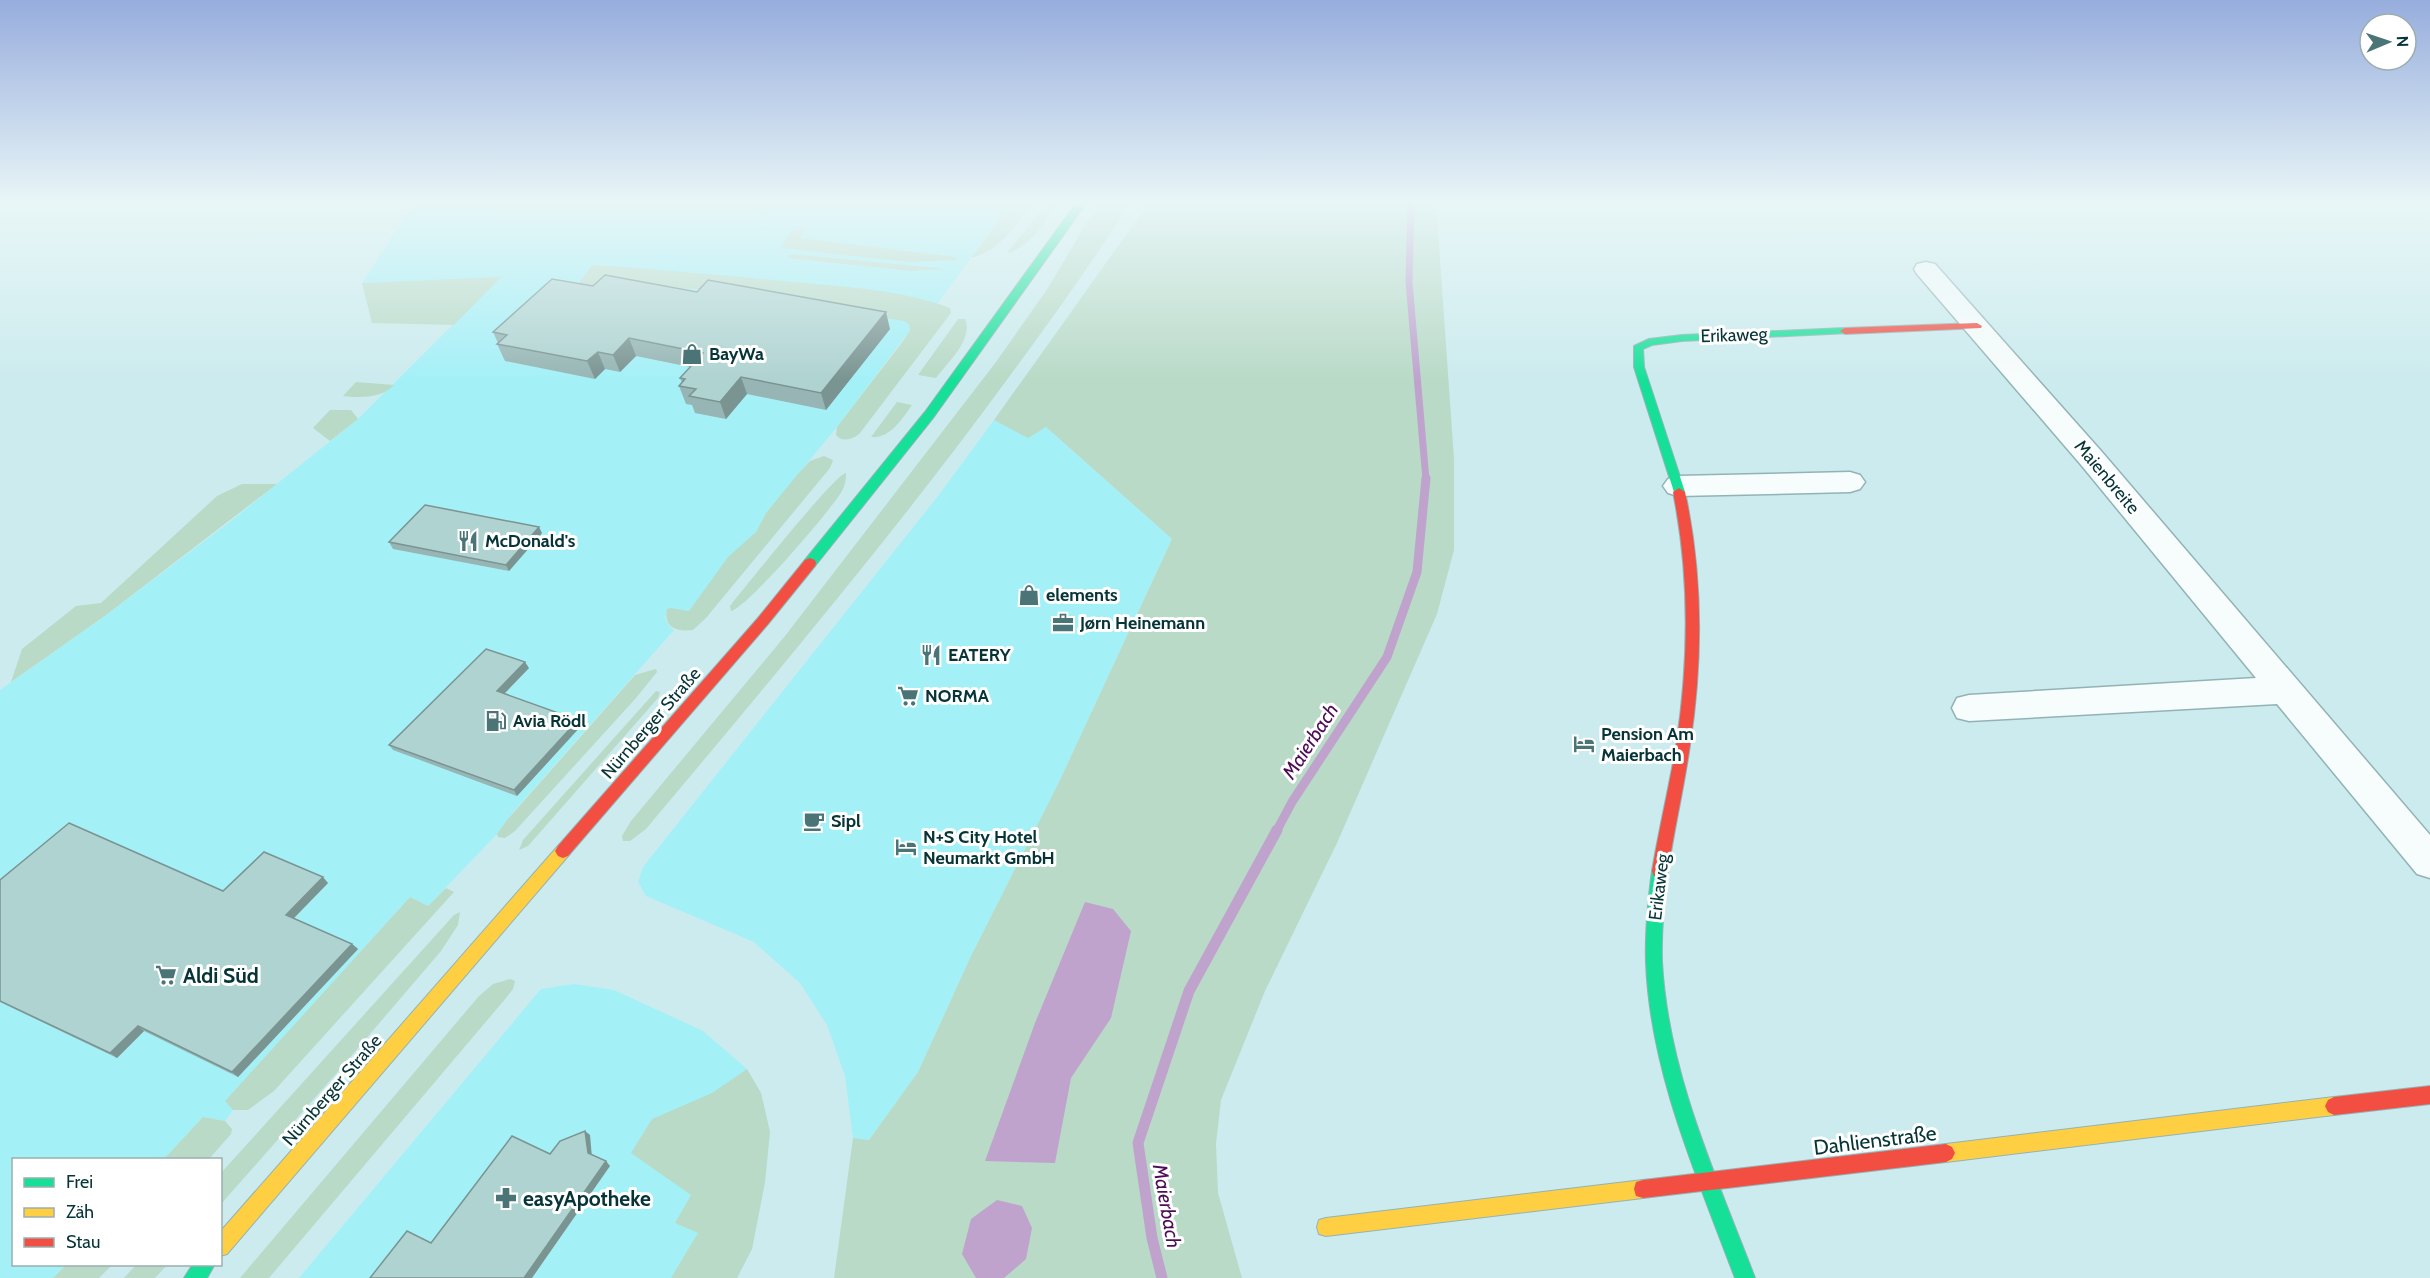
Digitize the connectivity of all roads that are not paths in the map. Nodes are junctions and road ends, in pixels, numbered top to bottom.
1 (1039, 262) edge
2 (1926, 269) dead end
3 (1977, 326) junction
4 (1850, 482) dead end
5 (1678, 486) junction
6 (2284, 690) junction
7 (1969, 708) dead end
8 (2430, 862) edge
9 (2430, 1095) edge
10 (1710, 1181) junction
11 (1326, 1227) dead end
12 (222, 1245) edge
13 (204, 1266) edge
14 (194, 1278) edge
15 (1745, 1278) edge

1 - 12 street, Nürnberger Straße
2 - 3 street, Maienbreite
3 - 5 street, Erikaweg
3 - 6 street, Maienbreite
4 - 5 street
5 - 10 street, Erikaweg
6 - 7 street
6 - 8 street, Maienbreite
9 - 10 street, Dahlienstraße
10 - 11 street, Dahlienstraße
10 - 15 street, Erikaweg
13 - 14 street

